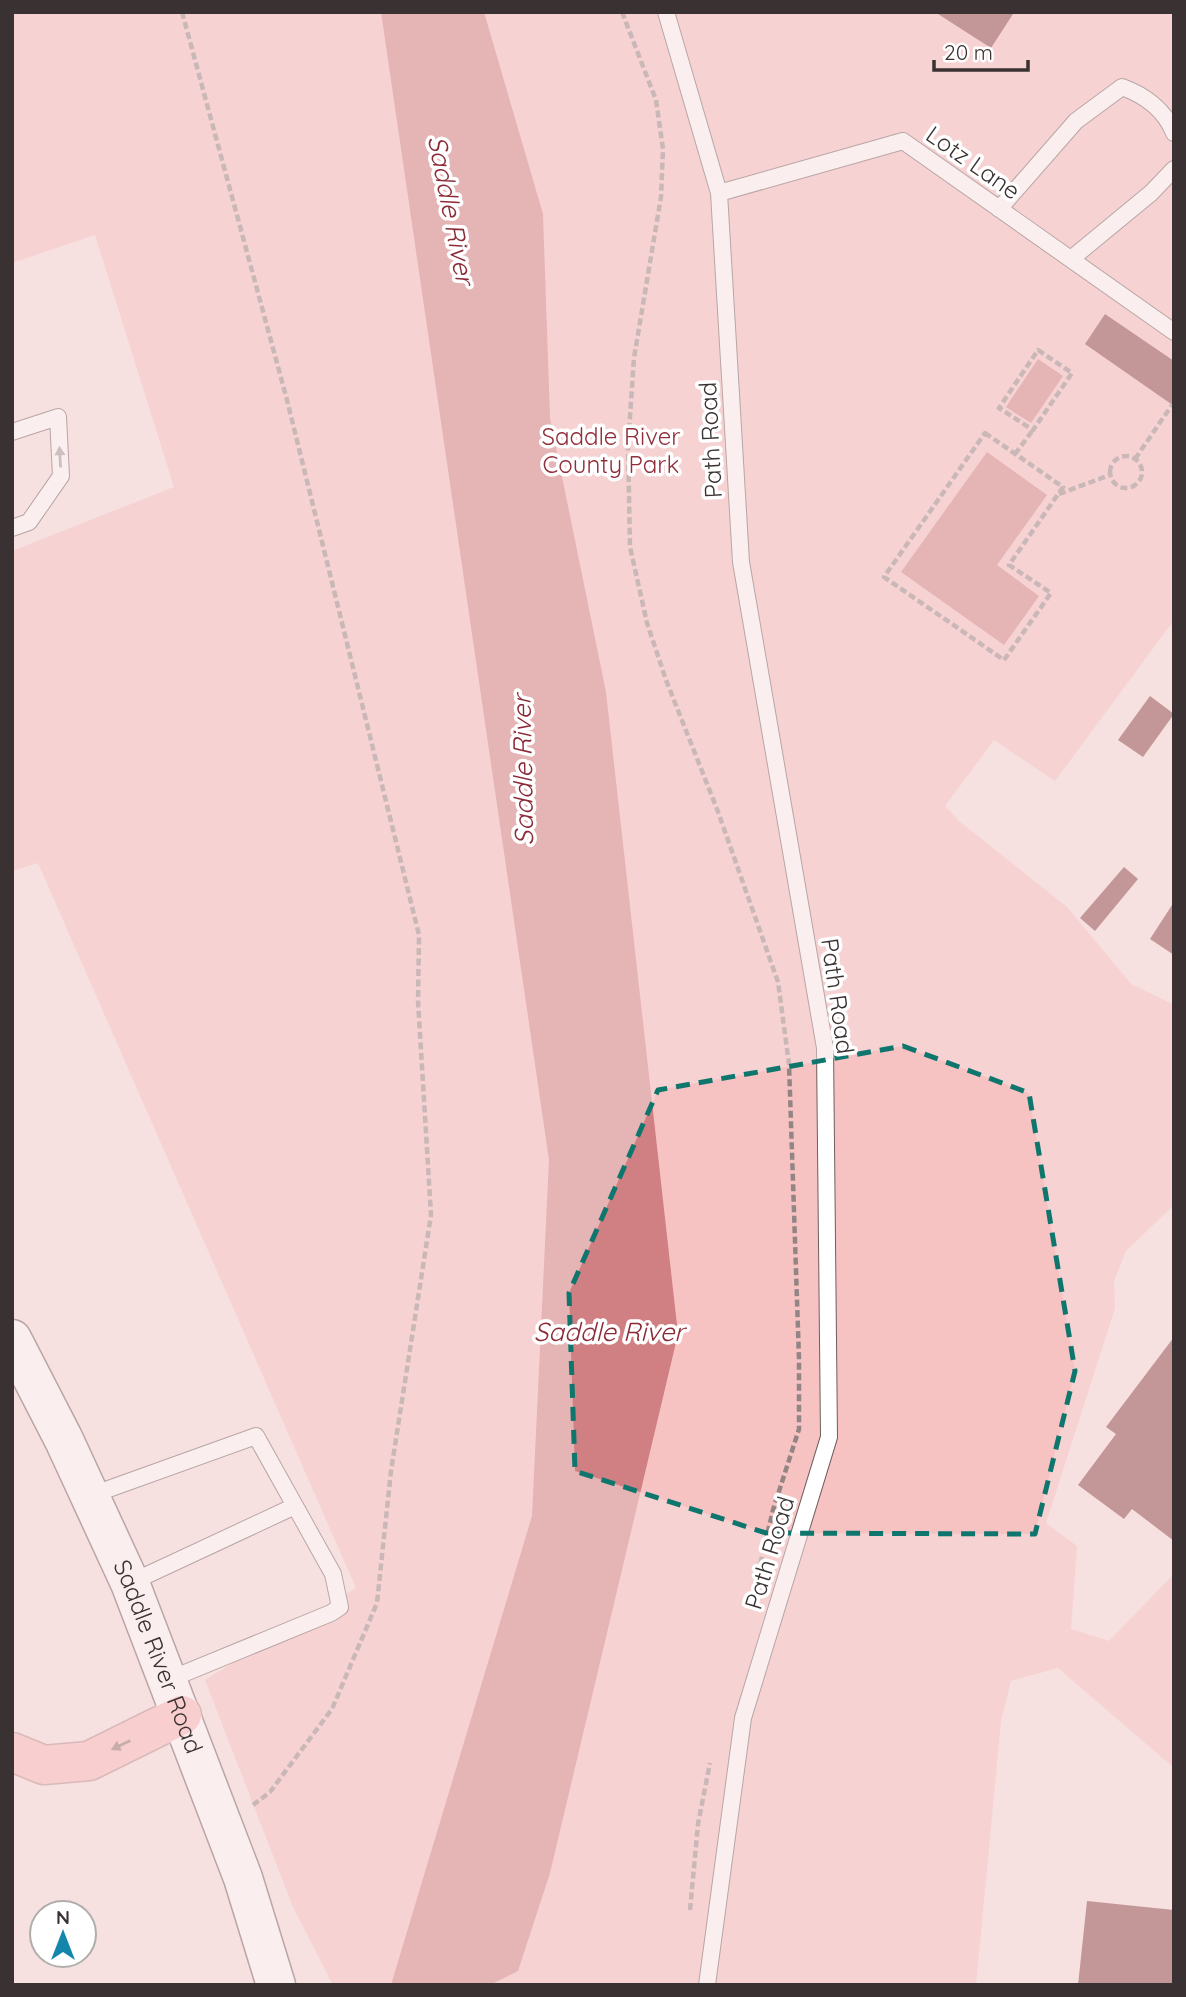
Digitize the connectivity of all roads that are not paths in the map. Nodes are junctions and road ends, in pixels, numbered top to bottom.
1 (666, 12) edge
2 (1174, 133) edge
3 (1174, 169) edge
4 (719, 193) junction
5 (999, 209) junction
6 (1071, 259) junction
7 (1174, 332) edge
8 (12, 432) edge
9 (12, 528) edge
10 (12, 1339) edge
11 (89, 1496) junction
12 (295, 1506) junction
13 (130, 1583) junction
14 (175, 1698) junction
15 (12, 1752) edge
16 (275, 1985) edge
17 (707, 1985) edge

1 - 4 lane, Path Road
2 - 5 lane
3 - 6 lane
4 - 5 lane, Lotz Lane
4 - 17 lane, Path Road
5 - 6 lane, Lotz Lane
6 - 7 lane, Lotz Lane
9 -> 8 lane
10 - 11 street, Saddle River Road
11 - 12 lane
11 - 13 street, Saddle River Road
12 - 13 lane
12 - 14 lane
13 - 14 street, Saddle River Road
14 -> 15 highway
14 - 16 street, Saddle River Road

